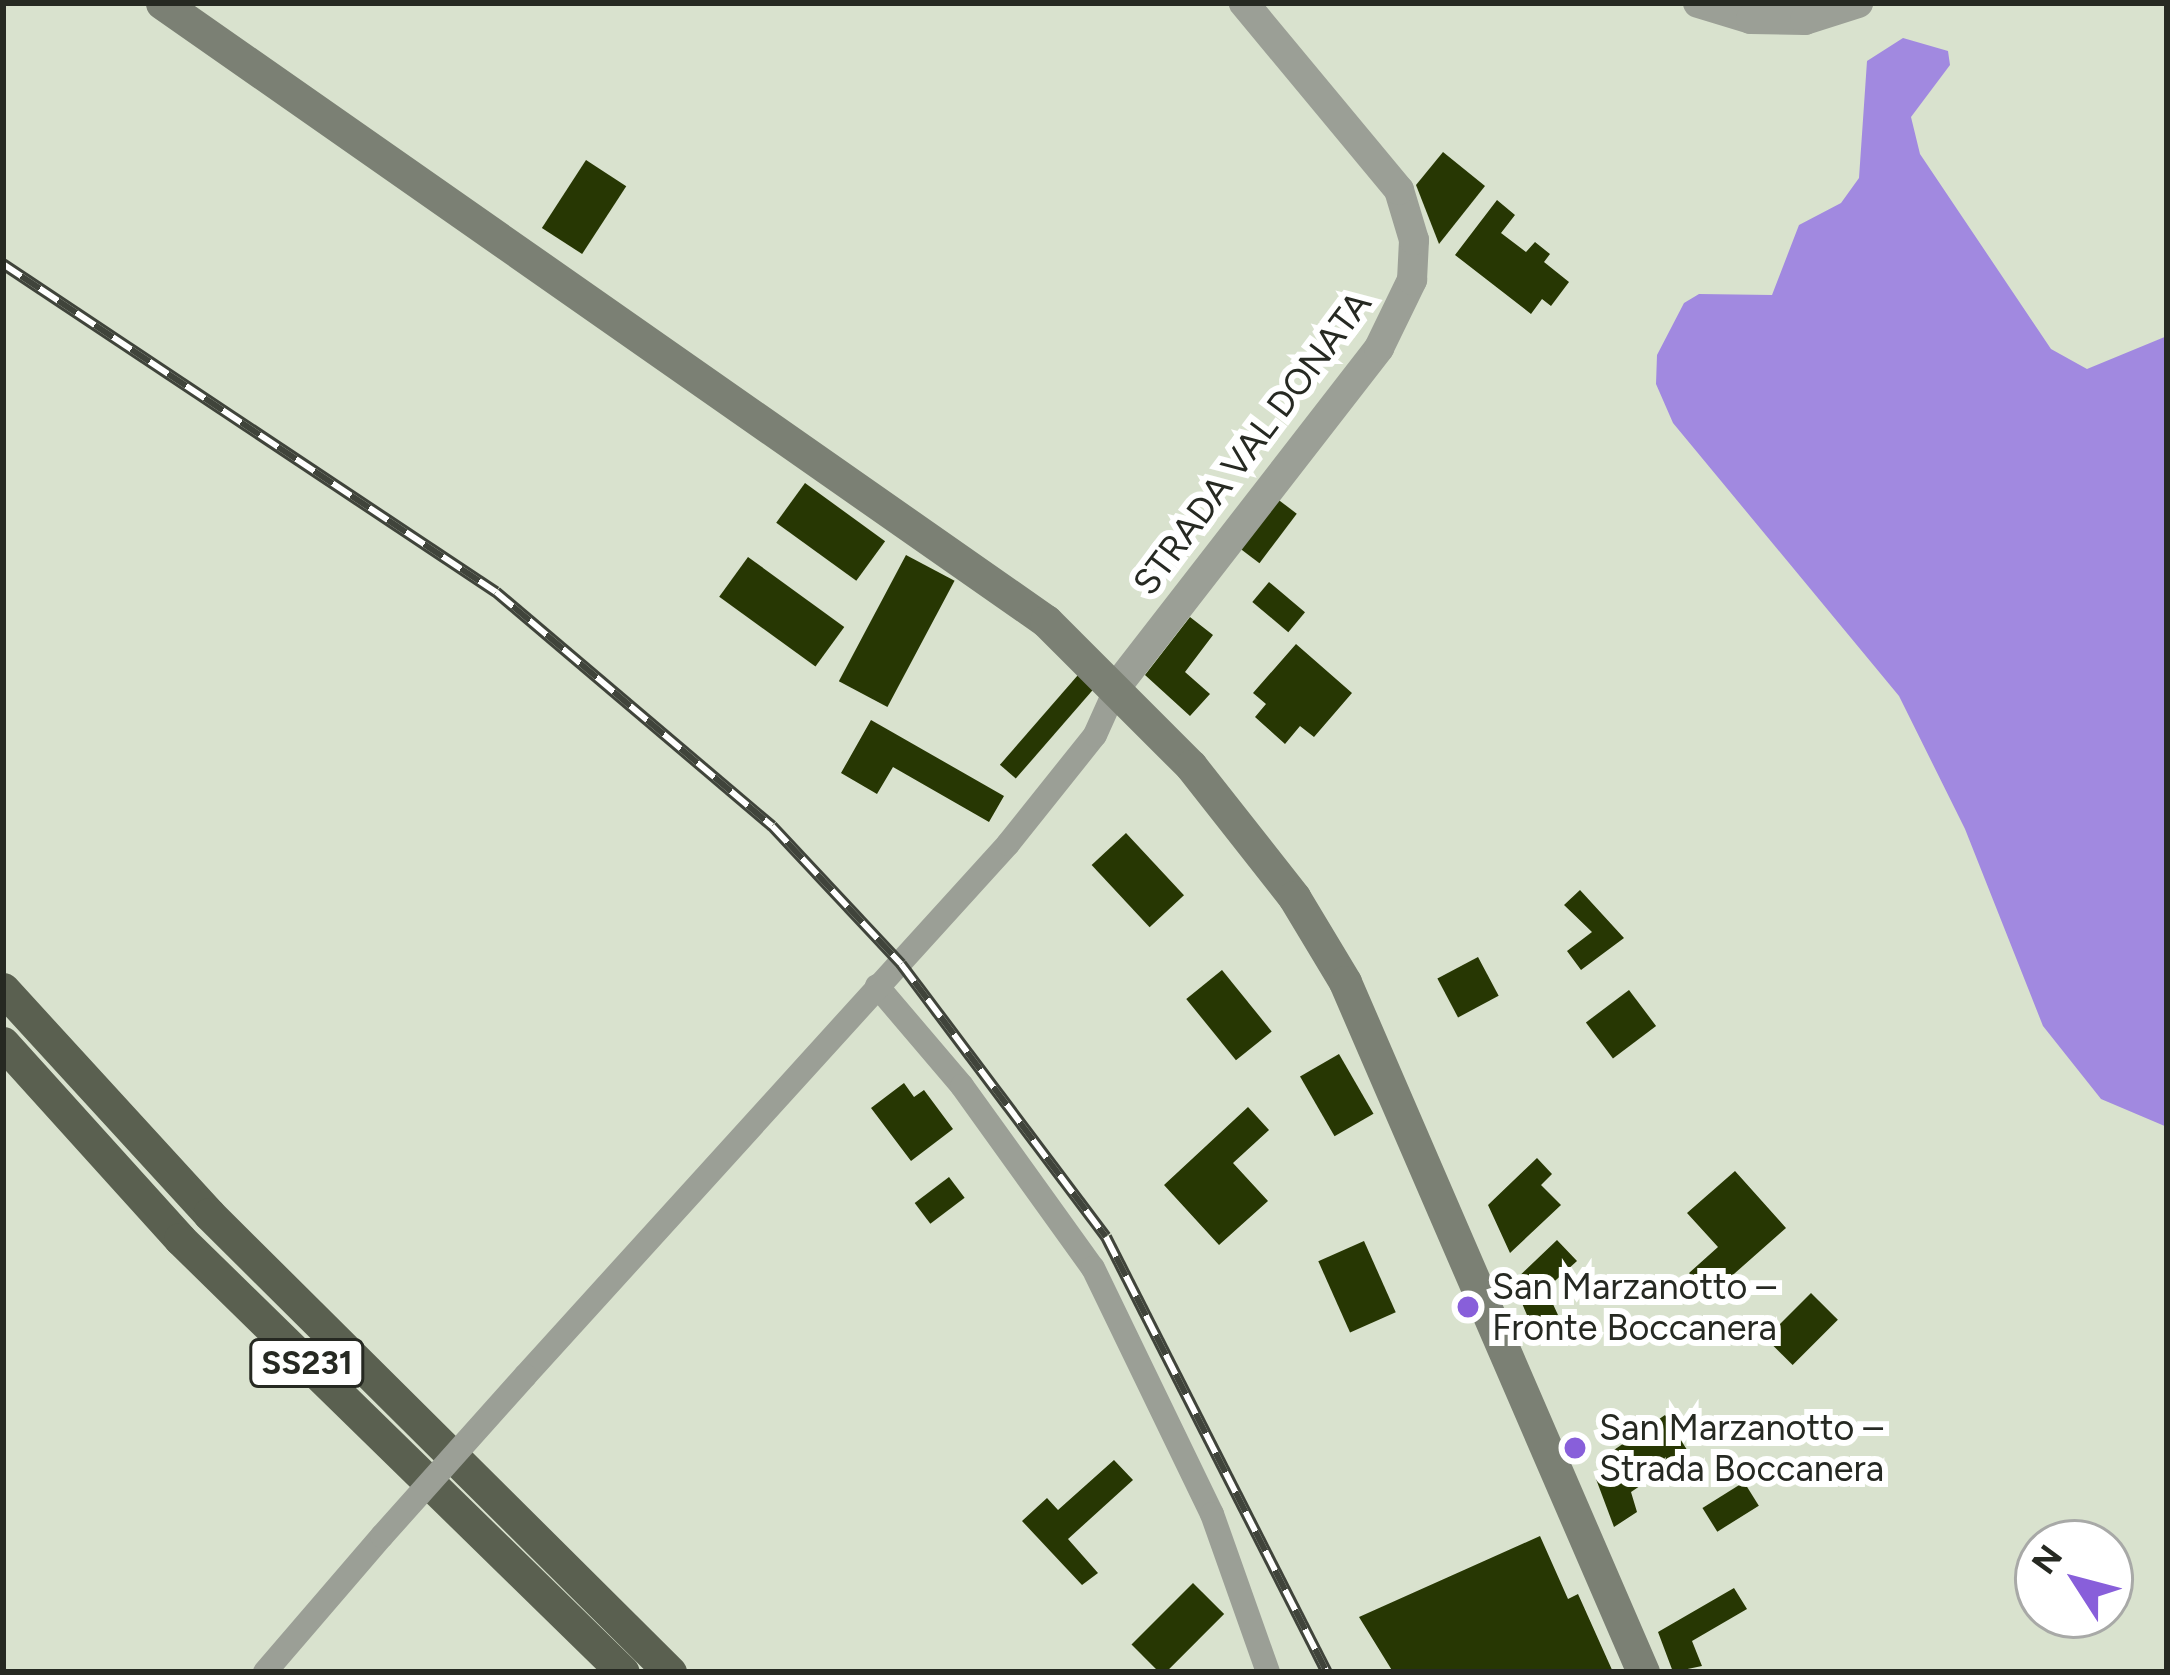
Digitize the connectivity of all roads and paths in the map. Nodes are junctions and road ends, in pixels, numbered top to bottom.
1 (162, 3) edge
2 (1244, 3) edge
3 (1698, 3) edge
4 (1858, 3) edge
5 (1118, 686) junction
6 (877, 986) junction
7 (3, 989) edge
8 (3, 1043) edge
9 (265, 1672) edge
10 (623, 1672) edge
11 (670, 1672) edge
12 (1268, 1672) edge
13 (1643, 1672) edge

1 - 5 main road
2 - 5 street, STRADA VAL DONATA
3 - 4 street
5 - 6 street
5 - 13 main road
6 - 9 street, bridge
6 - 12 street
7 - 11 highway, SS231
8 - 10 highway, SS231

